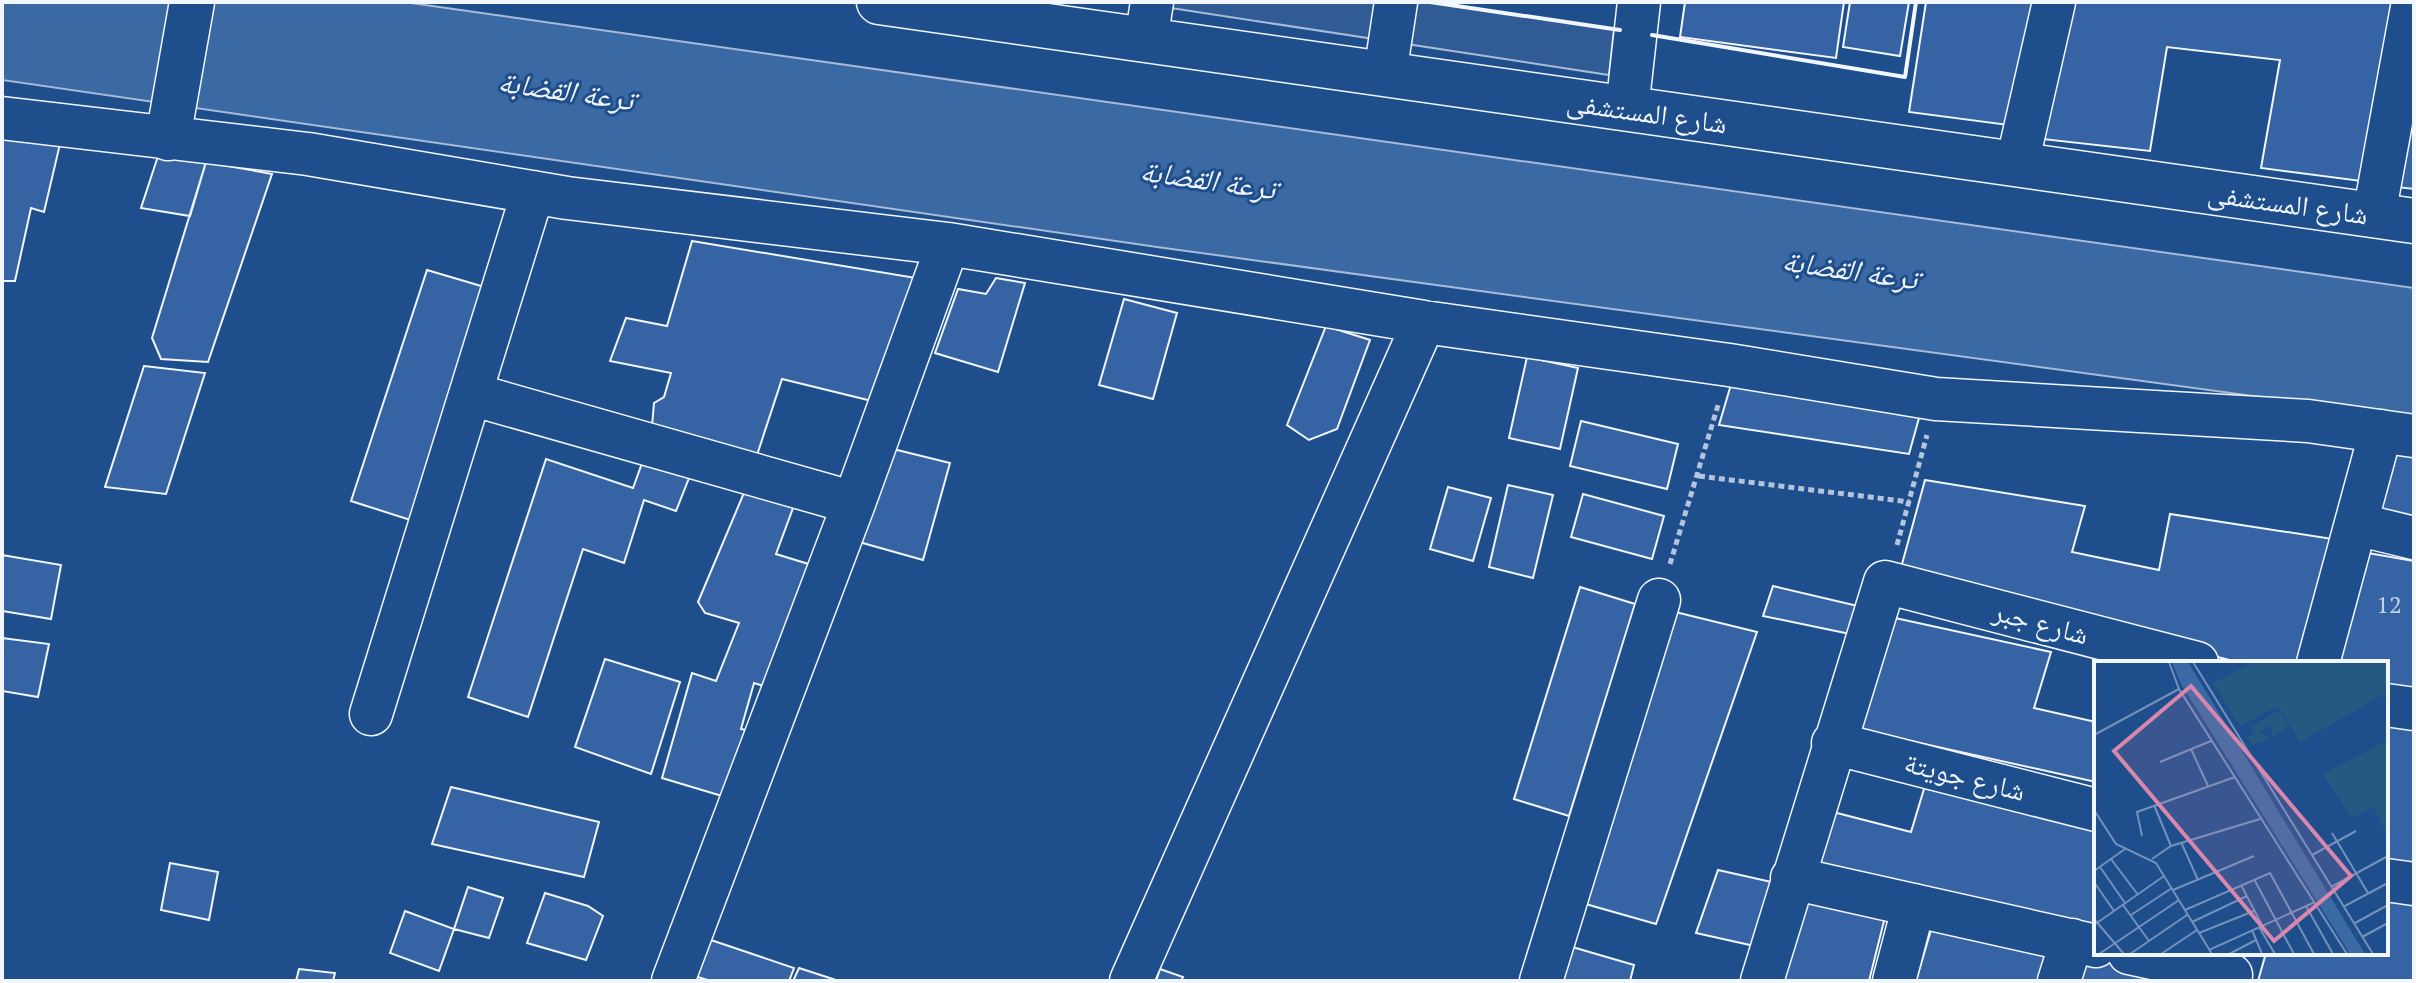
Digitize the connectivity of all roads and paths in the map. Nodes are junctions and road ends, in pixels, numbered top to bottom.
1 (192, 2) edge
2 (879, 2) edge
3 (1396, 2) edge
4 (1639, 2) edge
5 (2054, 2) edge
6 (2413, 2) edge
7 (1149, 21) edge
8 (1385, 74) junction
9 (1627, 109) junction
10 (2, 118) edge
11 (170, 127) junction
12 (2017, 164) junction
13 (533, 192) junction
14 (2394, 218) edge
15 (948, 244) junction
16 (1424, 322) junction
17 (1729, 365) junction
18 (471, 394) junction
19 (1936, 399) junction
20 (2398, 434) edge
21 (1699, 476) junction
22 (1910, 502) junction
23 (854, 503) junction
24 (2356, 524) junction
25 (2414, 538) edge
26 (1885, 582) junction
27 (1659, 600) joint
28 (2189, 661) edge
29 (2319, 661) edge
30 (2388, 705) edge
31 (2414, 709) edge
32 (371, 714) dead end
33 (1833, 743) junction
34 (2094, 809) edge
35 (1792, 878) junction
36 (2388, 880) edge
37 (2414, 884) edge
38 (1914, 905) junction
39 (2084, 943) edge
40 (2141, 955) edge
41 (2232, 970) edge
42 (673, 981) edge
43 (1131, 981) edge
44 (1541, 981) edge
45 (1762, 981) edge
46 (1894, 981) edge
47 (2059, 981) edge

1 - 11 main road
2 - 7 main road, شارع المستشفى
3 - 8 street
4 - 9 street
5 - 12 street
6 - 14 street
7 - 8 main road, شارع المستشفى
8 - 9 main road, شارع المستشفى
9 - 12 main road, شارع المستشفى
10 - 11 street
11 - 13 street
12 - 14 main road, شارع المستشفى
13 - 15 street
13 - 18 street
15 - 16 street
15 - 23 street
16 - 17 street
16 - 43 street
17 - 19 street
17 - 21 path
18 - 23 street
18 - 32 street
19 - 20 street
19 - 22 path
20 - 24 street
21 - 22 path
21 - 27 path
22 - 26 path
23 - 42 street
24 - 25 street
24 - 29 street
26 - 28 street, شارع جبر
26 - 33 street
27 - 44 street
30 - 31 street
33 - 34 street, شارع جويتة
33 - 35 street
35 - 38 street
35 - 45 street
36 - 37 street
38 - 39 street
38 - 46 street
39 - 47 street
40 - 41 street

